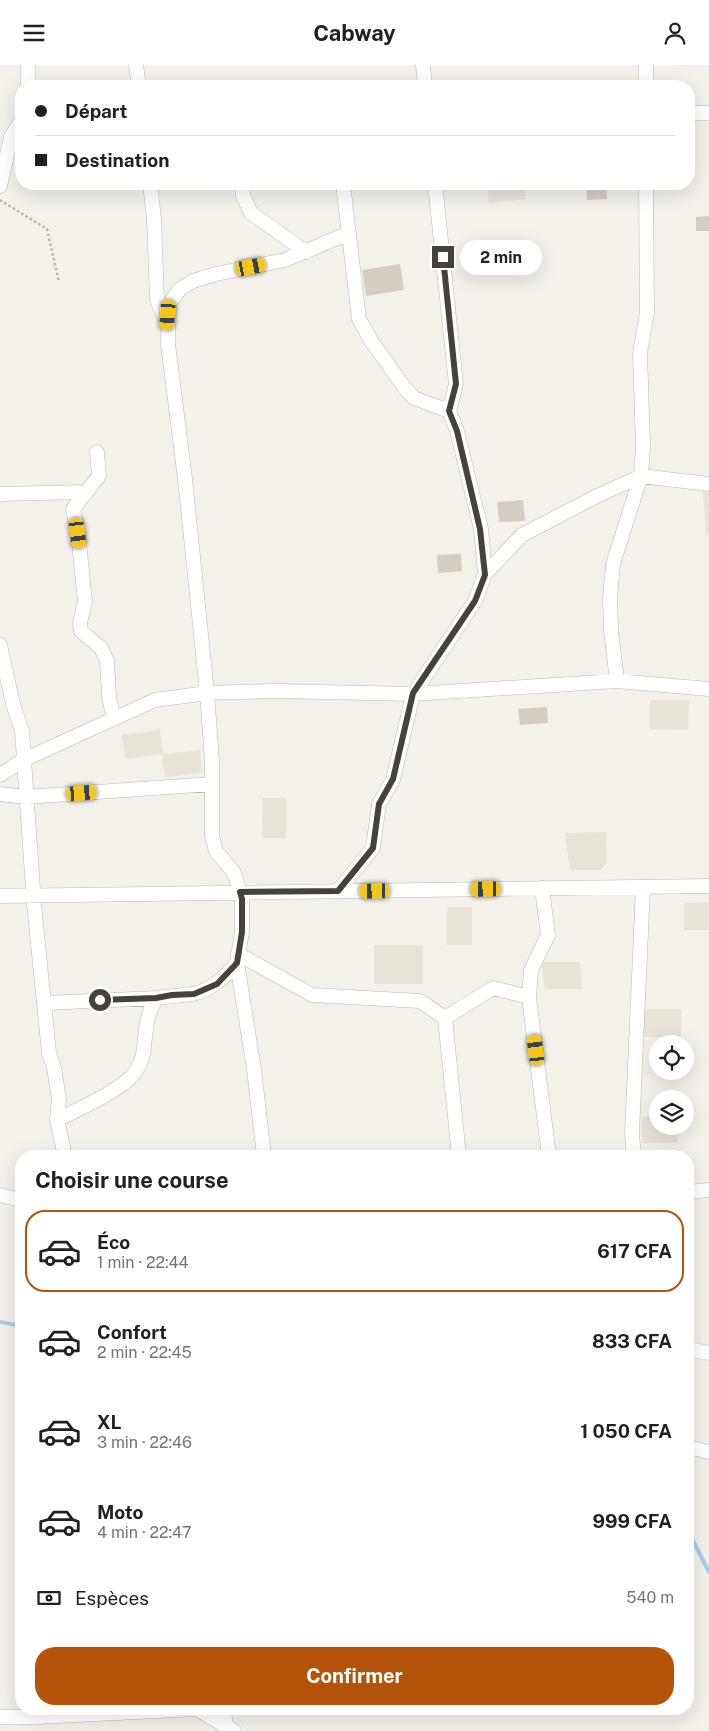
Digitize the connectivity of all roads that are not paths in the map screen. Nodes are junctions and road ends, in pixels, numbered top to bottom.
1 (28, 65) edge
2 (136, 65) edge
3 (423, 65) edge
4 (646, 65) edge
5 (28, 80) edge
6 (137, 80) edge
7 (424, 80) edge
8 (646, 80) edge
9 (695, 113) edge
10 (709, 113) edge
11 (11, 136) edge
12 (0, 186) edge
13 (151, 190) edge
14 (242, 190) edge
15 (344, 190) edge
16 (436, 190) edge
17 (646, 190) edge
18 (349, 233) junction
19 (306, 252) junction
20 (167, 325) junction
21 (449, 411) junction
22 (97, 452) dead end
23 (641, 476) junction
24 (709, 484) edge
25 (86, 492) junction
26 (0, 495) edge
27 (485, 575) junction
28 (0, 645) edge
29 (618, 681) junction
30 (709, 689) edge
31 (207, 693) junction
32 (413, 693) junction
33 (114, 719) junction
34 (23, 760) junction
35 (0, 775) edge
36 (212, 784) junction
37 (0, 794) edge
38 (26, 797) junction
39 (709, 886) edge
40 (643, 887) junction
41 (542, 888) junction
42 (338, 891) junction
43 (240, 892) junction
44 (33, 895) junction
45 (0, 896) edge
46 (237, 958) junction
47 (529, 997) junction
48 (156, 998) junction
49 (44, 1003) junction
50 (445, 1018) junction
51 (57, 1120) junction
52 (64, 1150) edge
53 (263, 1150) edge
54 (458, 1150) edge
55 (548, 1150) edge
56 (633, 1150) edge
57 (709, 1190) edge
58 (694, 1191) edge
59 (0, 1195) edge
60 (15, 1199) edge
61 (694, 1350) edge
62 (709, 1353) edge
63 (694, 1448) edge
64 (709, 1452) edge
65 (133, 1715) edge
66 (206, 1715) edge
67 (225, 1715) edge
68 (0, 1717) edge
69 (37, 1724) edge
70 (228, 1729) edge

1 - 5 street
2 - 6 street
3 - 7 street
4 - 8 street
9 - 10 street
11 - 12 street
13 - 20 street
14 - 19 street
15 - 18 street
16 - 21 street
17 - 23 street
18 - 19 street
18 - 21 street
19 - 20 street
20 - 31 street
21 - 27 street
22 - 25 street
23 - 24 street
23 - 27 street
23 - 29 street
25 - 26 street
25 - 33 street
27 - 32 street
28 - 34 street
29 - 30 street
29 - 32 street
31 - 32 street
31 - 33 street
31 - 36 street
32 - 42 street
33 - 34 street
34 - 35 street
34 - 38 street
36 - 38 street
36 - 43 street
37 - 38 street
38 - 44 street
39 - 40 street
40 - 41 street
40 - 56 street
41 - 42 street
41 - 47 street
42 - 43 street
43 - 44 street
43 - 46 street
44 - 45 street
44 - 49 street
46 - 48 street
46 - 50 street
46 - 53 street
47 - 50 street
47 - 55 street
48 - 49 street
48 - 51 street
49 - 51 street
50 - 54 street
51 - 52 street
57 - 58 street
59 - 60 street
61 - 62 street
63 - 64 street
65 - 69 street
66 - 70 street
67 - 70 street
68 - 69 street

